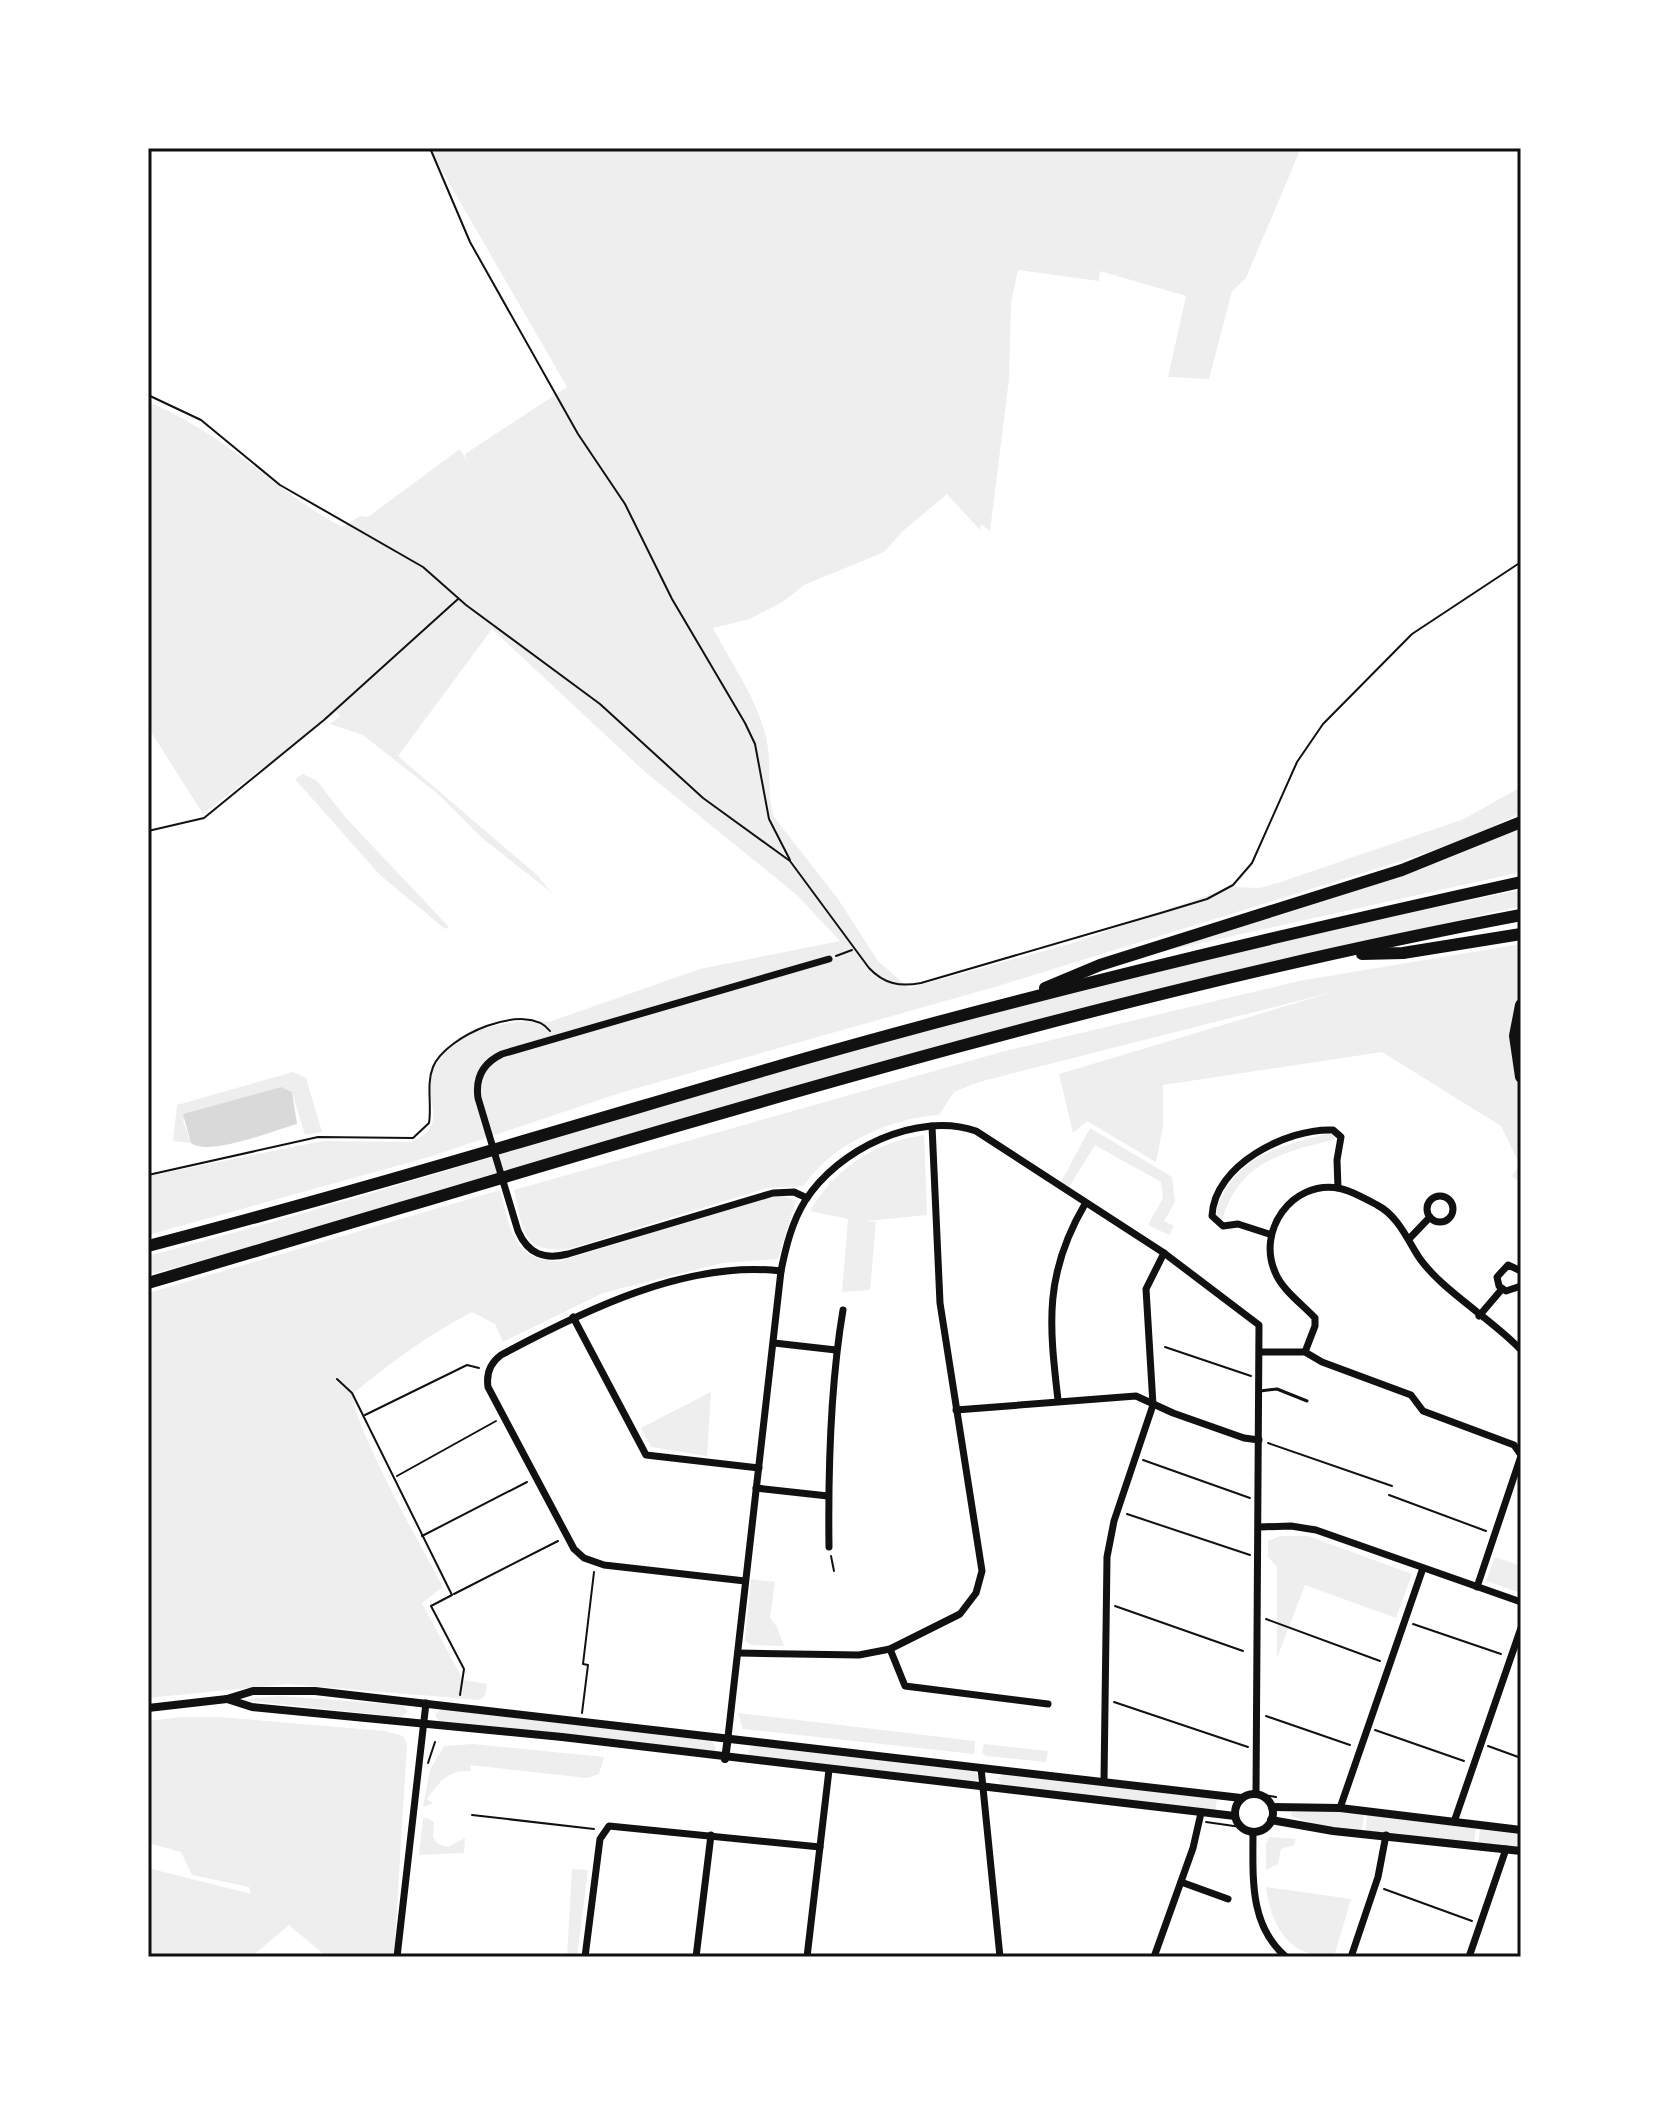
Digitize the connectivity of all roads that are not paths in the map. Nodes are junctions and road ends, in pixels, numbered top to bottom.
1 (1521, 822) edge
2 (1521, 882) edge
3 (1521, 915) edge
4 (1521, 934) edge
5 (1336, 954) junction
6 (829, 959) road end
7 (1004, 1005) junction
8 (1521, 1005) edge
9 (1521, 1077) edge
10 (932, 1126) junction
11 (1338, 1188) junction
12 (807, 1198) junction
13 (1085, 1204) junction
14 (1430, 1217) dead end
15 (1269, 1234) junction
16 (1409, 1239) junction
17 (148, 1246) edge
18 (1164, 1253) junction
19 (781, 1271) junction
20 (1521, 1271) edge
21 (148, 1283) edge
22 (1521, 1286) edge
23 (1502, 1289) junction
24 (843, 1310) dead end
25 (1479, 1316) junction
26 (573, 1317) junction
27 (774, 1343) junction
28 (836, 1350) junction
29 (1521, 1350) edge
30 (1260, 1352) junction
31 (1305, 1352) junction
32 (1260, 1391) junction
33 (1058, 1400) junction
34 (1307, 1401) dead end
35 (1153, 1405) junction
36 (956, 1410) junction
37 (1259, 1440) junction
38 (1521, 1456) edge
39 (759, 1468) junction
40 (756, 1488) junction
41 (828, 1496) junction
42 (1259, 1527) junction
43 (829, 1547) road end
44 (1423, 1568) junction
45 (745, 1581) junction
46 (1477, 1587) junction
47 (1521, 1602) edge
48 (1521, 1628) edge
49 (890, 1649) junction
50 (739, 1653) junction
51 (227, 1699) junction
52 (426, 1703) junction
53 (1048, 1704) dead end
54 (148, 1708) edge
55 (424, 1724) junction
56 (728, 1737) junction
57 (725, 1759) junction
58 (981, 1768) junction
59 (829, 1770) junction
60 (1104, 1780) junction
61 (983, 1787) junction
62 (1256, 1794) junction
63 (1241, 1798) junction
64 (1272, 1807) junction
65 (1340, 1808) junction
66 (1201, 1813) junction
67 (1235, 1816) junction
68 (1271, 1820) junction
69 (1454, 1822) junction
70 (1521, 1830) edge
71 (1253, 1832) junction
72 (711, 1835) junction
73 (1386, 1835) junction
74 (820, 1847) junction
75 (1506, 1849) junction
76 (1521, 1851) edge
77 (1181, 1882) junction
78 (1228, 1899) dead end
79 (397, 1957) edge
80 (585, 1957) edge
81 (696, 1957) edge
82 (807, 1957) edge
83 (1000, 1957) edge
84 (1154, 1957) edge
85 (1284, 1957) edge
86 (1351, 1957) edge
87 (1469, 1957) edge

1 - 7 highway
2 - 7 highway
3 - 5 highway
4 - 5 highway
5 - 21 highway
6 - 12 street
7 - 17 highway
8 - 9 highway
10 - 12 street
10 - 13 street
10 - 36 street
11 - 15 street
11 - 15 street
11 - 16 street
12 - 19 street
13 - 18 street
13 - 33 street
14 - 16 street
15 - 31 street
16 - 25 street
18 - 30 street
18 - 35 street
19 - 26 street
19 - 27 street
20 - 23 street
22 - 23 street
23 - 25 street
24 - 28 street
25 - 29 street
26 - 39 street
26 - 45 street
27 - 28 street
27 - 39 street
28 - 41 street
30 - 31 street
30 - 32 street
31 - 38 street
32 - 34 lane
32 - 37 street
33 - 35 street
33 - 36 street
35 - 37 street
35 - 60 street
36 - 49 street
37 - 42 street
38 - 46 street
39 - 40 street
40 - 41 street
40 - 45 street
41 - 43 street
42 - 44 street
42 - 62 street
44 - 46 street
44 - 65 street
45 - 50 street
46 - 47 street
48 - 69 street
49 - 50 street
49 - 53 street
50 - 56 street
51 - 52 street
51 - 54 street
51 - 55 street
52 - 55 street
52 - 56 street
55 - 57 street
55 - 79 street
56 - 57 street
56 - 58 street
57 - 59 street
58 - 60 street
58 - 61 street
59 - 61 street
59 - 74 street
60 - 63 street
61 - 66 street
61 - 83 street
62 - 63 street
62 - 64 street
63 - 67 street
64 - 65 street
64 - 68 street
65 - 69 street
66 - 67 street
66 - 77 street
67 - 71 street
68 - 71 street
68 - 73 street
69 - 70 street
71 - 85 street
72 - 74 street
72 - 80 street
72 - 81 street
73 - 75 street
73 - 86 street
74 - 82 street
75 - 76 street
75 - 87 street
77 - 78 street
77 - 84 street

